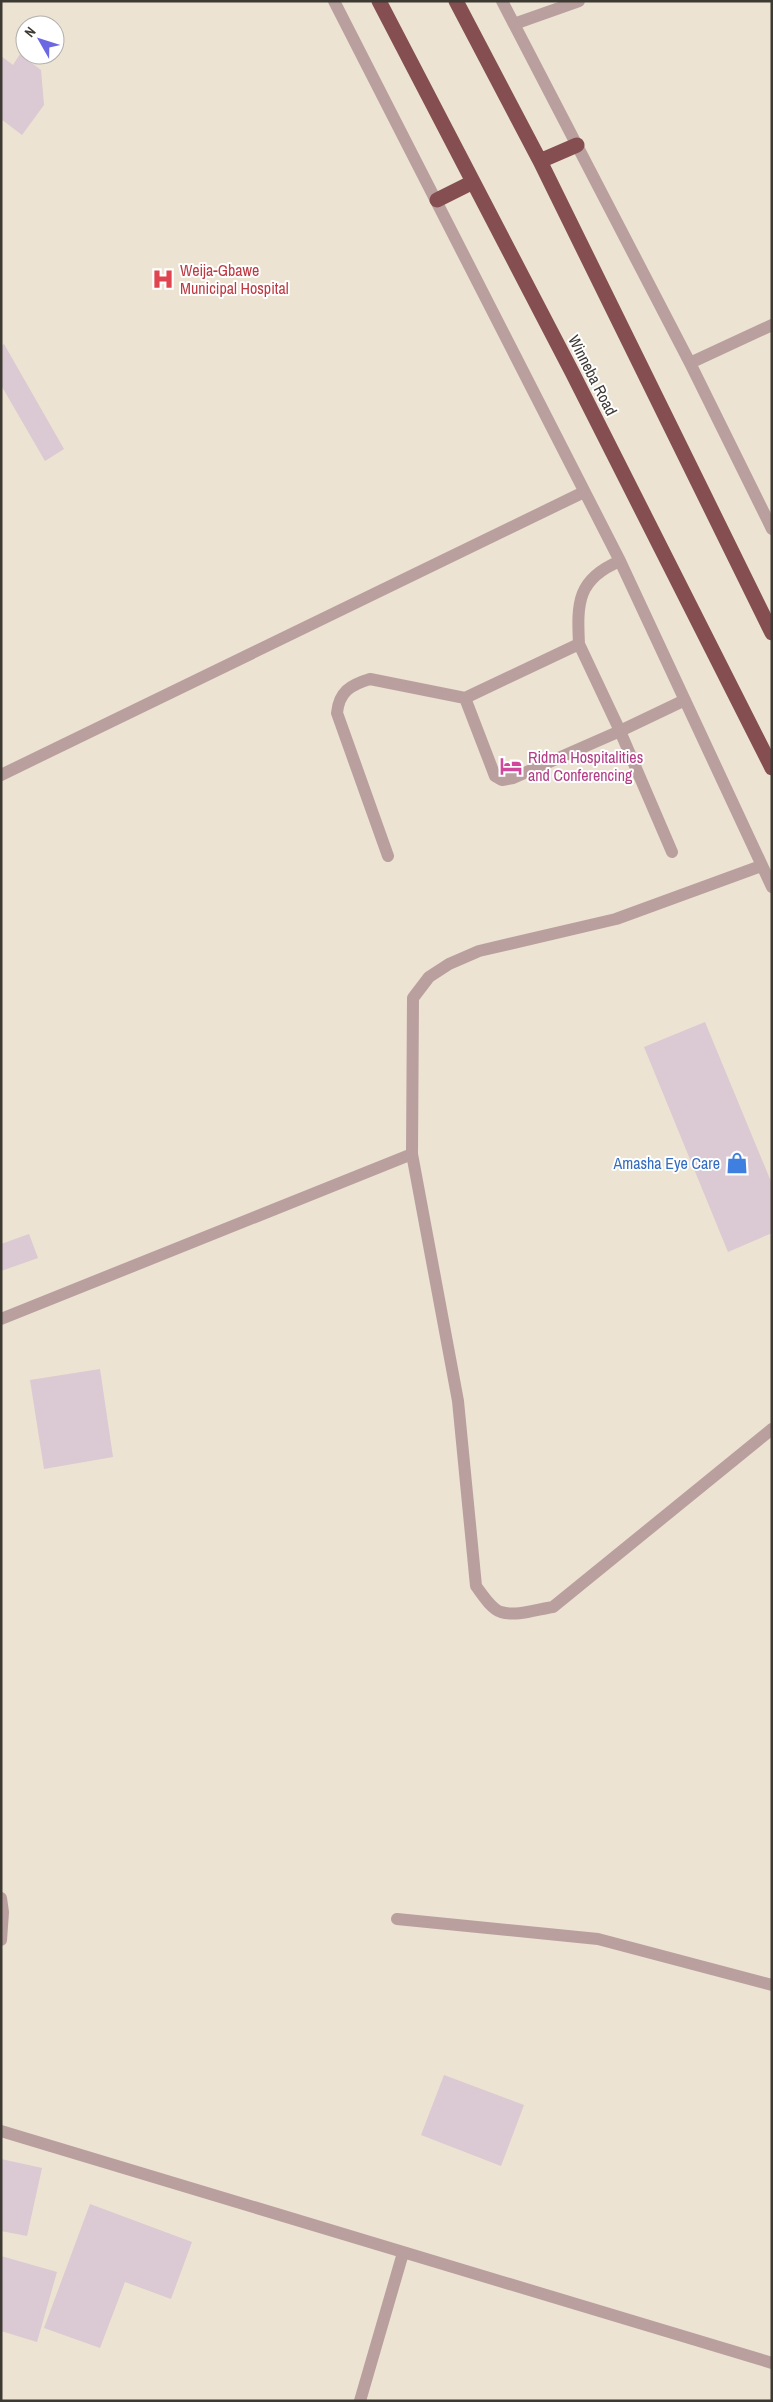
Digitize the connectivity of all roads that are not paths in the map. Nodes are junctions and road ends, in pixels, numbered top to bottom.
1 (334, 1) edge
2 (379, 1) edge
3 (456, 1) edge
4 (502, 1) edge
5 (580, 1) edge
6 (514, 24) junction
7 (577, 145) junction
8 (540, 161) junction
9 (473, 182) junction
10 (437, 200) junction
11 (772, 325) edge
12 (690, 363) junction
13 (584, 492) junction
14 (772, 529) edge
15 (620, 561) junction
16 (772, 633) edge
17 (579, 644) junction
18 (465, 698) junction
19 (685, 700) junction
20 (620, 731) junction
21 (772, 768) edge
22 (1, 775) edge
23 (672, 852) dead end
24 (388, 856) dead end
25 (762, 866) junction
26 (772, 887) edge
27 (412, 1154) junction
28 (1, 1319) edge
29 (772, 1429) edge
30 (1, 1898) edge
31 (397, 1919) dead end
32 (1, 1940) edge
33 (772, 1986) edge
34 (1, 2131) edge
35 (403, 2253) junction
36 (772, 2363) edge
37 (360, 2401) edge

1 - 10 street
2 - 9 highway, Winneba Road
3 - 8 highway
4 - 6 street
5 - 6 street
6 - 7 street
7 - 8 highway
7 - 12 street
8 - 16 highway
9 - 10 highway
9 - 21 highway, Winneba Road
10 - 13 street
11 - 12 street
12 - 14 street
13 - 15 street
13 - 22 street
15 - 17 street
15 - 19 street
17 - 18 street
17 - 20 street
18 - 20 street
18 - 24 street
19 - 20 street
19 - 25 street
20 - 23 street
25 - 26 street
25 - 27 street
27 - 28 street
27 - 29 street
30 - 32 street
31 - 33 street
34 - 35 street
35 - 36 street
35 - 37 street

